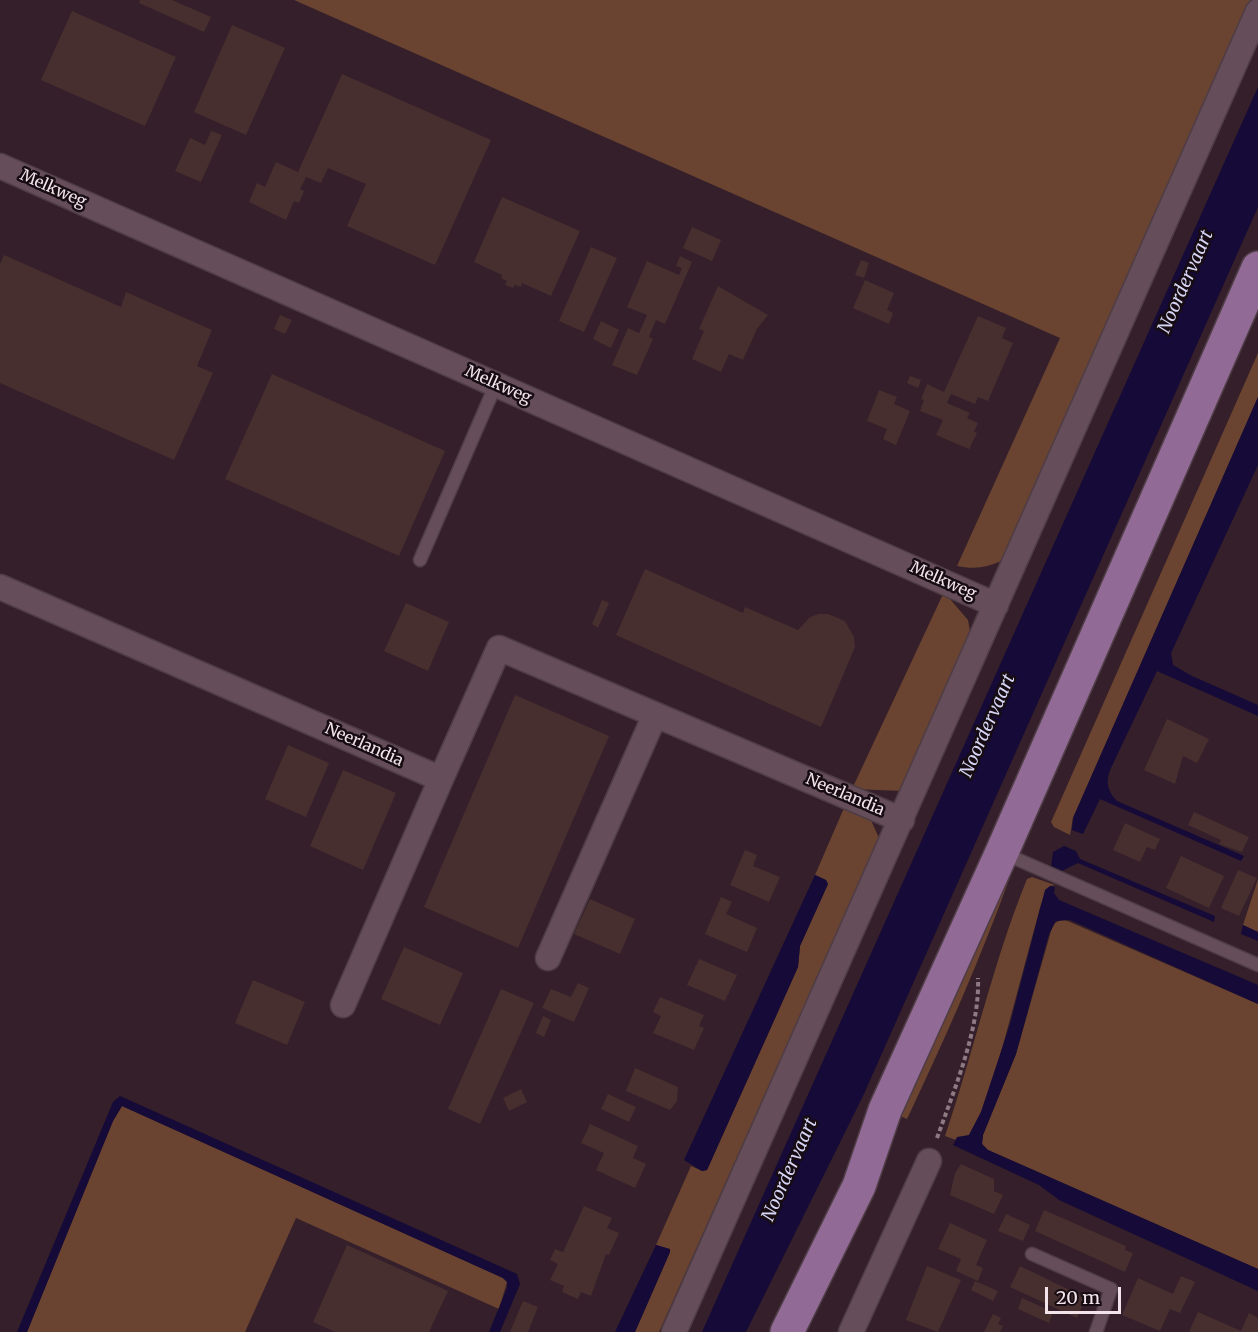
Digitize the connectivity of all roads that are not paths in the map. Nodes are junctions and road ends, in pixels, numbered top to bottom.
1 (1258, 11) edge
2 (0, 166) edge
3 (1258, 268) edge
4 (496, 384) junction
5 (420, 560) dead end
6 (0, 587) edge
7 (996, 605) junction
8 (655, 715) junction
9 (441, 779) junction
10 (902, 820) junction
11 (1002, 852) junction
12 (548, 958) dead end
13 (1258, 965) edge
14 (343, 1005) dead end
15 (885, 1110) junction
16 (929, 1161) road end
17 (1032, 1254) dead end
18 (674, 1332) edge
19 (768, 1332) edge
20 (786, 1332) edge
21 (851, 1332) edge
22 (1096, 1332) edge

1 - 7 street
2 - 4 street, Melkweg
3 - 11 main road
4 - 5 lane
4 - 7 street, Melkweg
6 - 9 street, Neerlandia
7 - 10 street
8 - 9 street, Neerlandia
8 - 10 street, Neerlandia
8 - 12 street
9 - 14 street
10 - 18 street
11 - 13 lane
11 - 15 main road
15 - 19 main road
15 - 20 main road
16 - 21 street
17 - 22 lane

